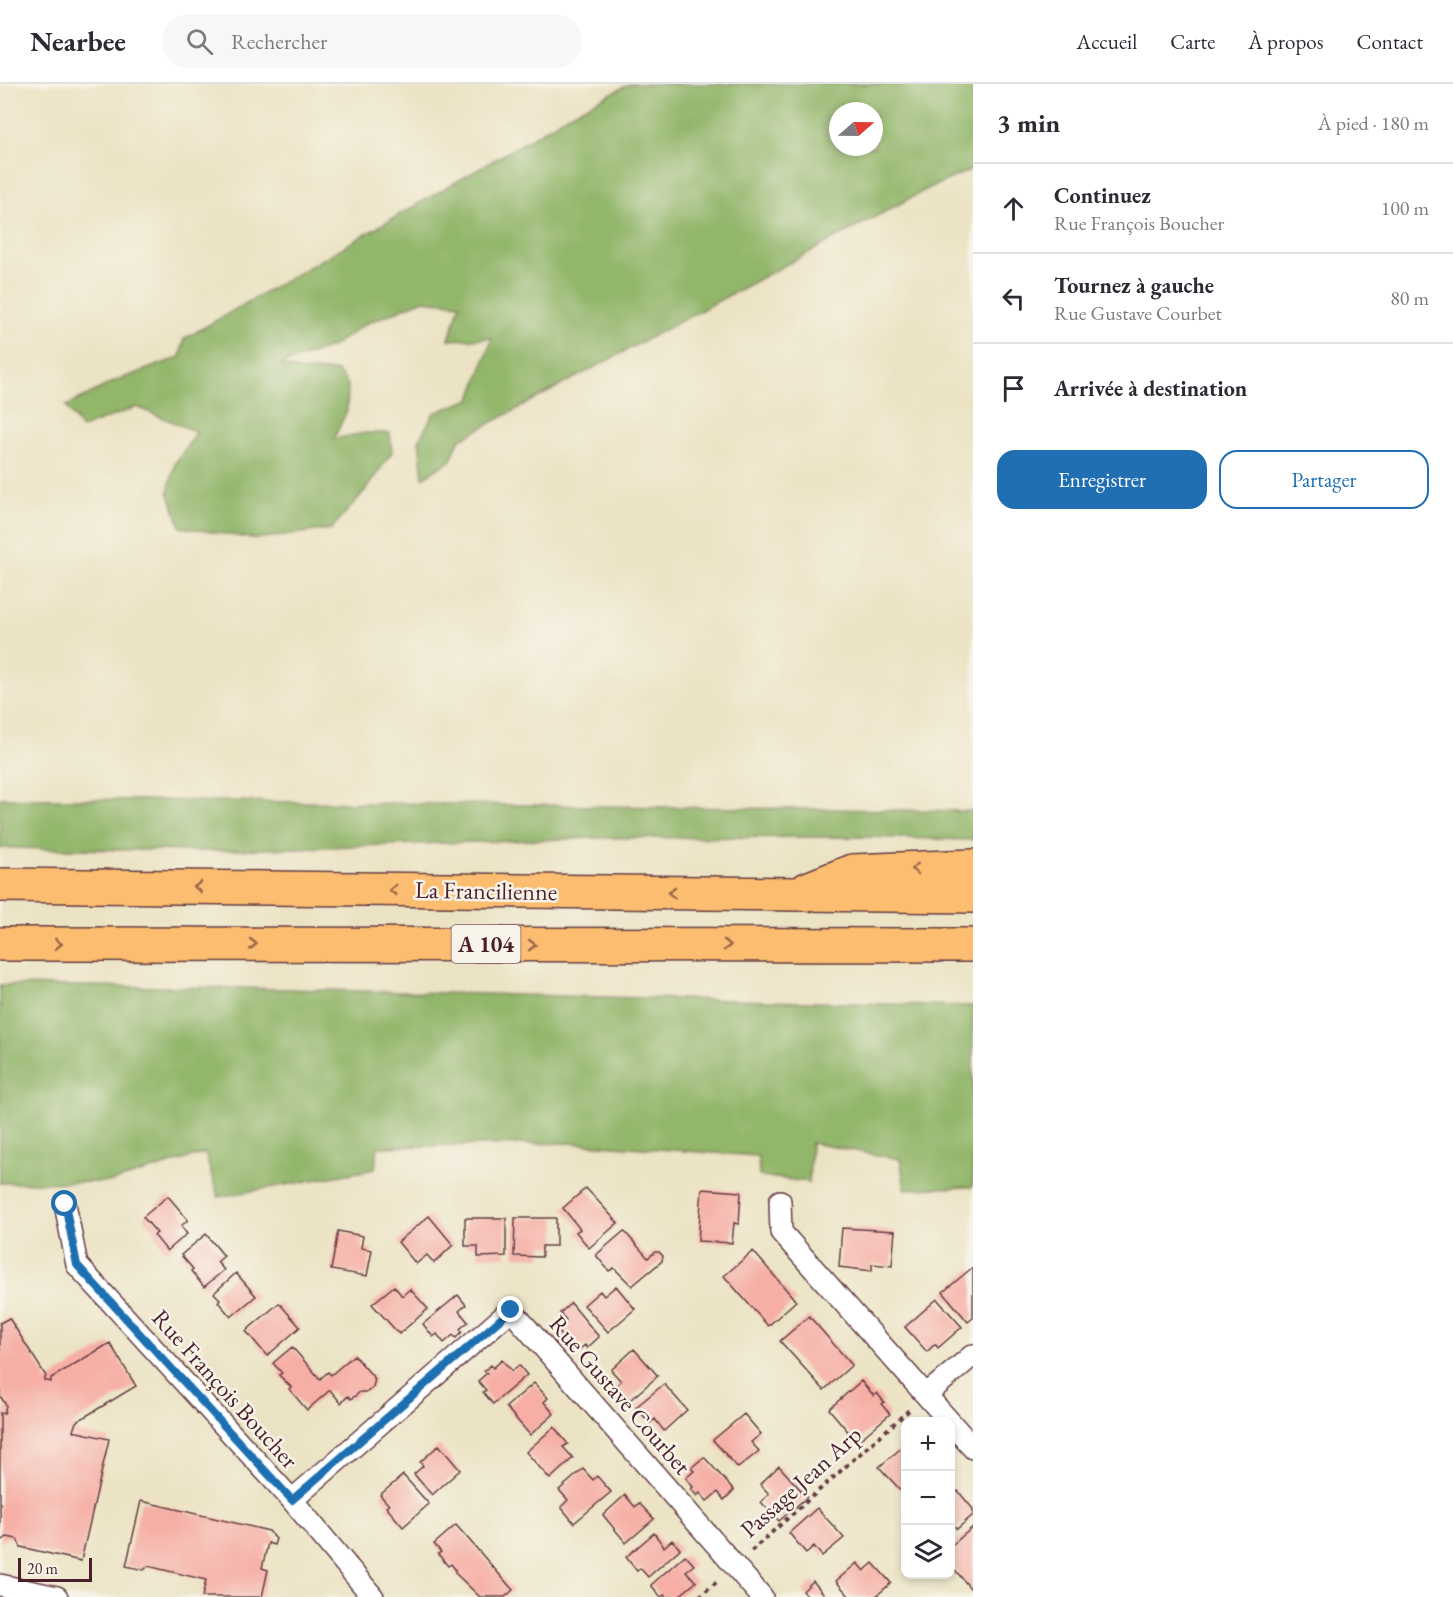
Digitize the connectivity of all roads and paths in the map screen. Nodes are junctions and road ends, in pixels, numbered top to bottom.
1 (973, 866) edge
2 (0, 885) edge
3 (793, 895) junction
4 (973, 896) edge
5 (0, 944) edge
6 (973, 945) edge
7 (780, 1201) dead end
8 (65, 1204) dead end
9 (973, 1355) edge
10 (927, 1394) junction
11 (946, 1417) edge
12 (955, 1428) edge
13 (973, 1448) edge
14 (292, 1500) junction
15 (735, 1565) junction
16 (0, 1585) edge
17 (57, 1597) edge
18 (373, 1597) edge
19 (699, 1597) edge
20 (762, 1597) edge

1 -> 3 highway
3 -> 2 highway, La Francilienne / A 104
3 - 4 highway, La Francilienne / A 104
5 -> 6 highway, A 104
7 - 10 street
8 - 14 street, Rue François Boucher
9 - 10 street
10 - 11 street
10 - 15 path, Passage Jean Arp
12 - 13 street
14 - 15 street, Rue Gustave Courbet
14 - 18 street, Rue François Boucher
15 - 19 path, Passage Jean Arp
15 - 20 street, Rue Gustave Courbet
16 - 17 street

